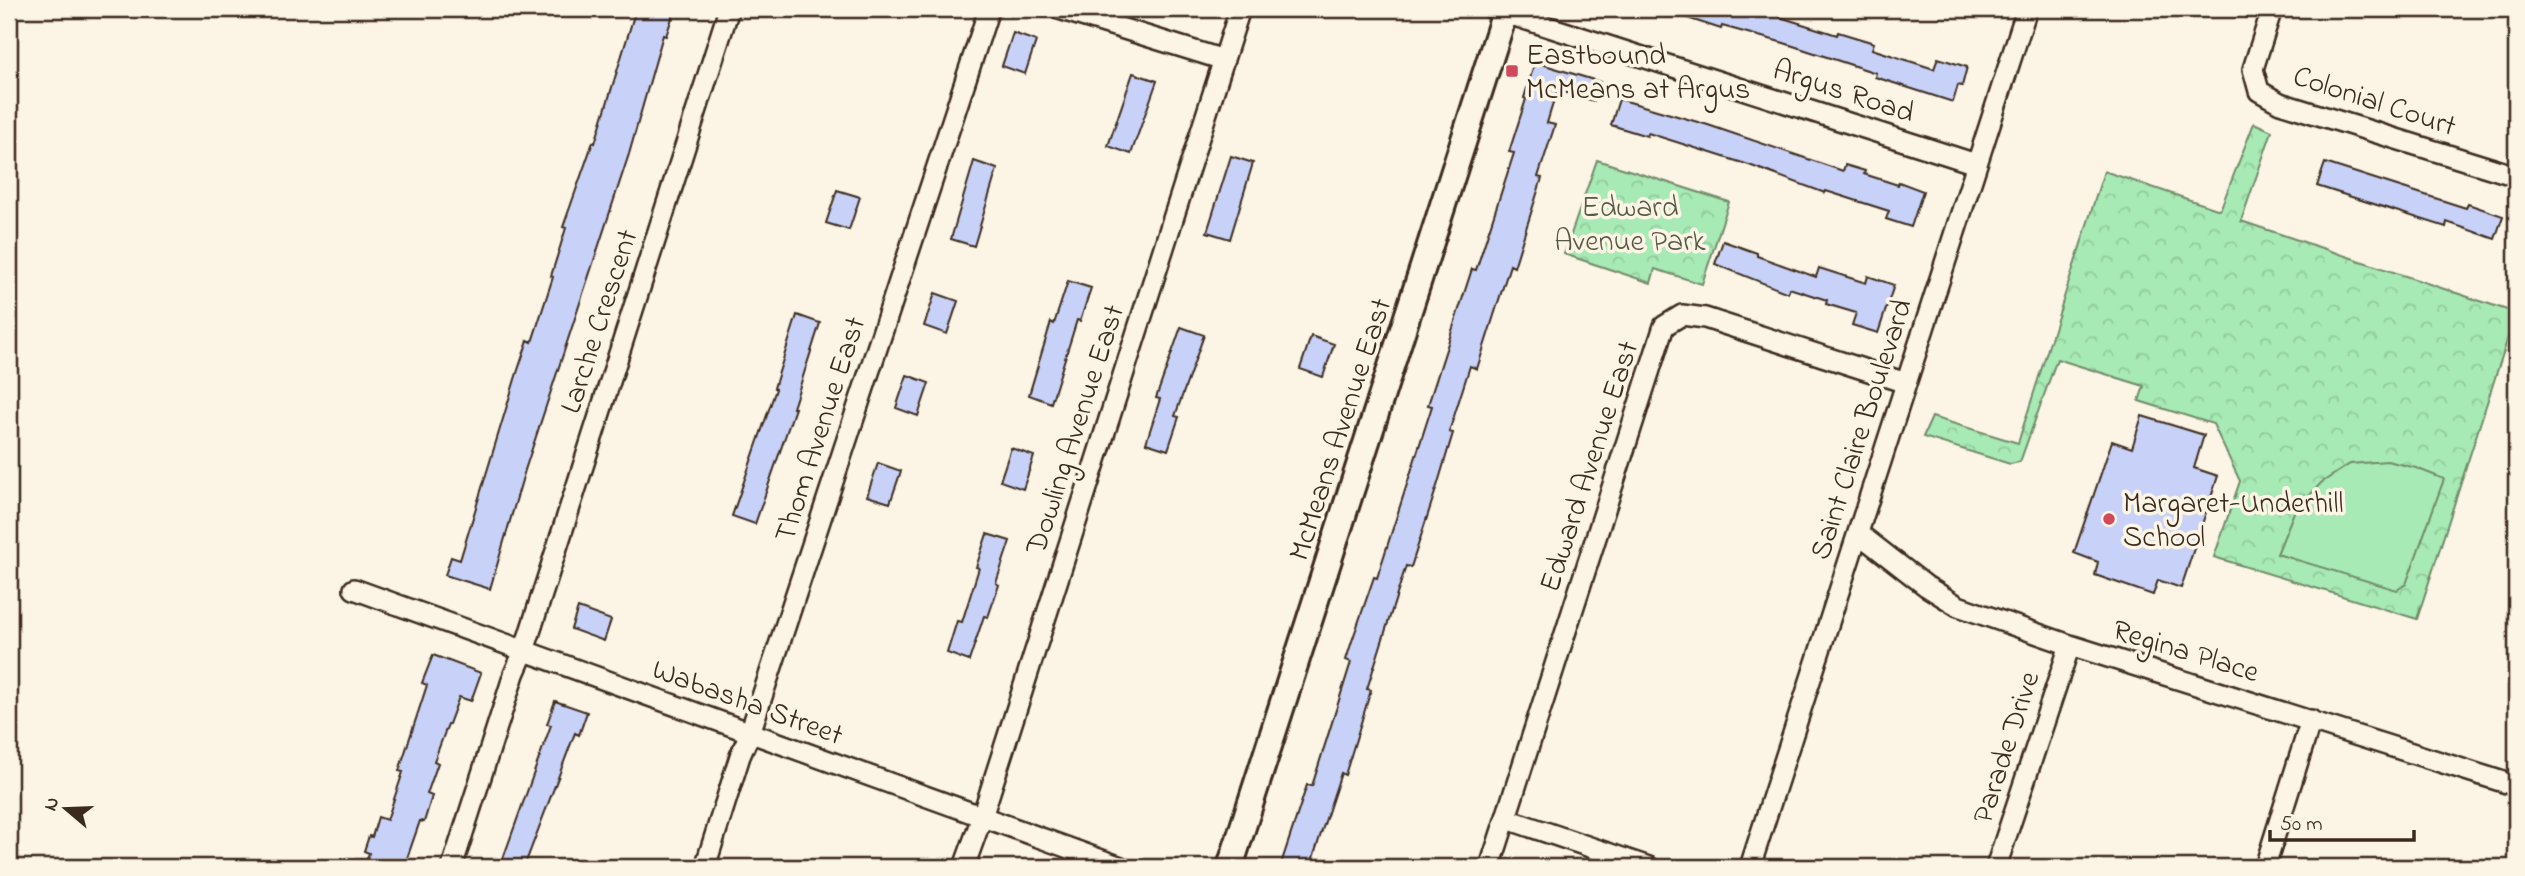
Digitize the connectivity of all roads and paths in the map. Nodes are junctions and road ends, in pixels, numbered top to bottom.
1 (729, 9) edge
2 (989, 9) edge
3 (1059, 9) edge
4 (1240, 9) edge
5 (2027, 9) edge
6 (2272, 9) edge
7 (1502, 10) edge
8 (1224, 60) junction
9 (1976, 164) junction
10 (2516, 176) edge
11 (1906, 383) junction
12 (1858, 533) junction
13 (354, 589) dead end
14 (2070, 645) junction
15 (524, 652) junction
16 (2311, 720) junction
17 (750, 733) junction
18 (2516, 786) edge
19 (982, 817) junction
20 (1507, 819) junction
21 (452, 867) edge
22 (705, 867) edge
23 (964, 867) edge
24 (1121, 867) edge
25 (1230, 867) edge
26 (1490, 867) edge
27 (1649, 867) edge
28 (1750, 867) edge
29 (1996, 867) edge
30 (2265, 867) edge

1 - 15 street, Larche Crescent
2 - 17 street, Thom Avenue East
3 - 8 street
4 - 8 street, Dowling Avenue East
5 - 9 street, Saint Claire Boulevard
6 - 10 street, Colonial Court
7 - 9 street, Argus Road
7 - 25 street, McMeans Avenue East
8 - 19 street, Dowling Avenue East
9 - 11 street, Saint Claire Boulevard
11 - 12 street, Saint Claire Boulevard
11 - 20 street, Edward Avenue East
12 - 14 street, Regina Place
12 - 28 street, Saint Claire Boulevard
13 - 15 street, Wabasha Street
14 - 16 street, Regina Place
14 - 29 street, Parade Drive
15 - 17 street, Wabasha Street
15 - 21 street, Larche Crescent
16 - 18 street, Regina Place
16 - 30 street
17 - 19 street, Wabasha Street
17 - 22 street, Thom Avenue East
19 - 23 street, Dowling Avenue East
19 - 24 street, Wabasha Street
20 - 26 street, Edward Avenue East
20 - 27 street

